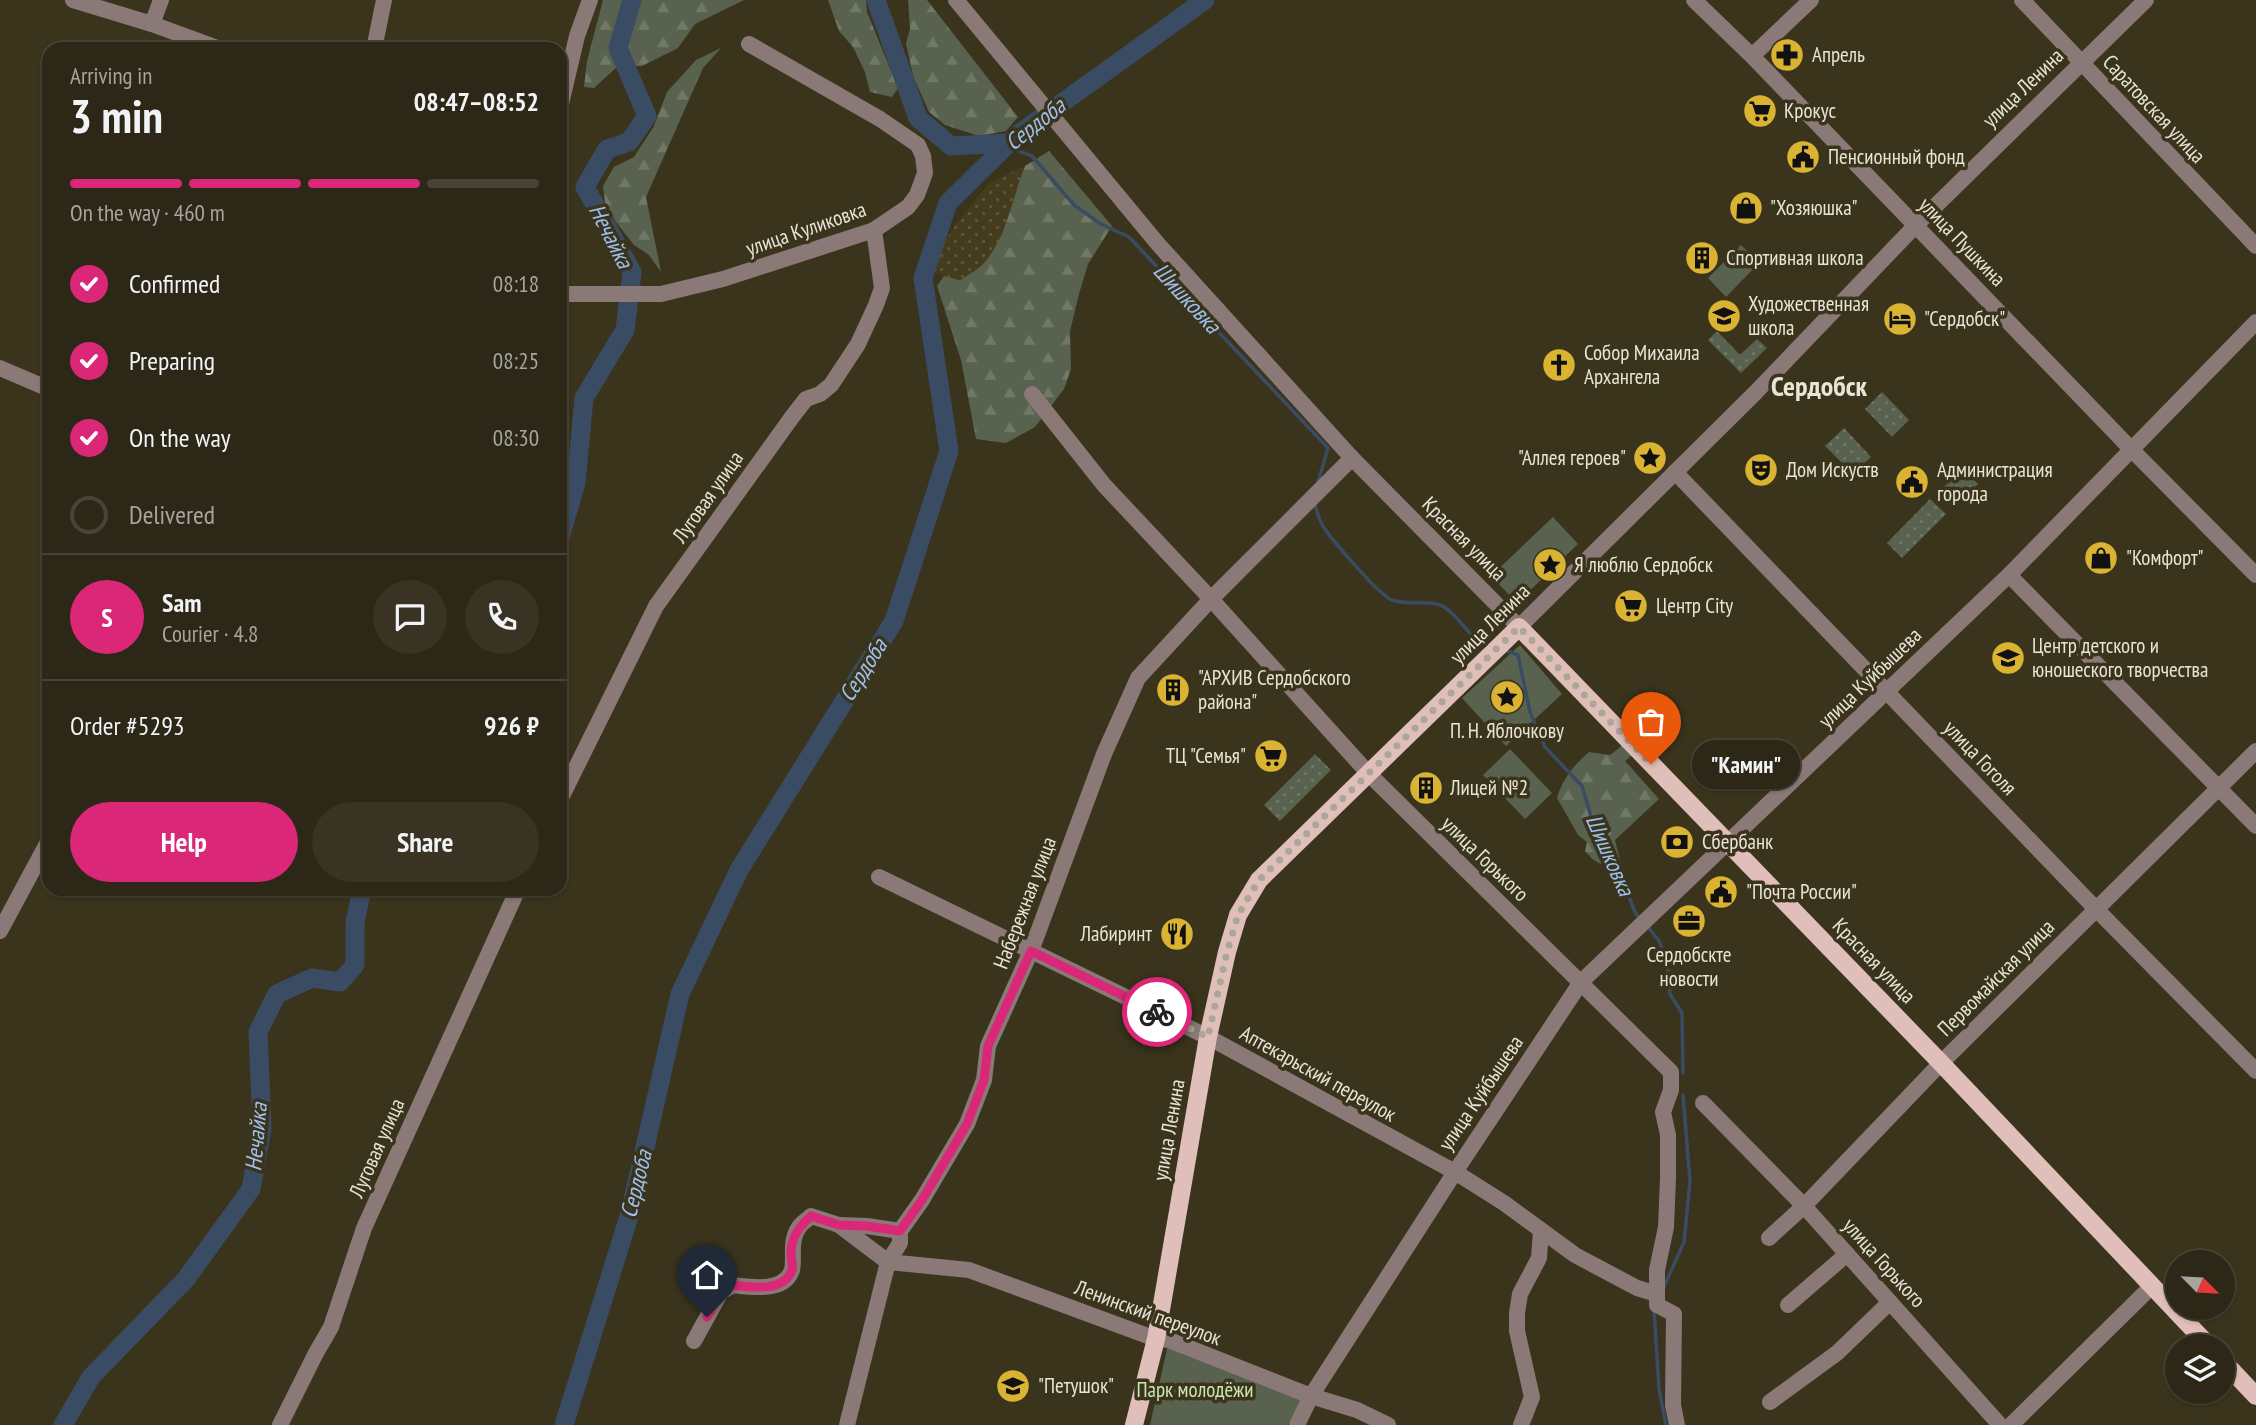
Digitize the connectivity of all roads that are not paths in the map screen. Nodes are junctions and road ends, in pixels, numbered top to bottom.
1 (75, 0) edge
2 (162, 0) edge
3 (384, 0) edge
4 (590, 0) edge
5 (956, 0) edge
6 (1694, 0) edge
7 (1811, 0) edge
8 (2022, 0) edge
9 (2146, 0) edge
10 (152, 24) junction
11 (201, 42) edge
12 (375, 42) edge
13 (748, 44) dead end
14 (1752, 56) junction
15 (2081, 62) junction
16 (567, 80) edge
17 (1916, 225) junction
18 (874, 230) junction
19 (2256, 246) edge
20 (567, 294) edge
21 (2256, 322) edge
22 (0, 368) edge
23 (42, 386) edge
24 (1031, 394) dead end
25 (2131, 449) junction
26 (1352, 457) junction
27 (1675, 472) junction
28 (2009, 575) junction
29 (2256, 575) edge
30 (1211, 599) junction
31 (1519, 627) junction
32 (1885, 690) junction
33 (2256, 751) edge
34 (1369, 774) junction
35 (567, 786) edge
36 (2218, 788) junction
37 (2256, 826) edge
38 (1728, 844) junction
39 (42, 853) edge
40 (879, 877) dead end
41 (515, 896) edge
42 (2095, 908) junction
43 (0, 932) edge
44 (1031, 951) junction
45 (1581, 982) junction
46 (1208, 1037) junction
47 (1941, 1063) junction
48 (2256, 1071) edge
49 (1703, 1103) dead end
50 (1455, 1172) junction
51 (1804, 1206) junction
52 (839, 1225) junction
53 (1541, 1230) junction
54 (900, 1231) junction
55 (1769, 1238) dead end
56 (1847, 1254) junction
57 (888, 1262) junction
58 (2152, 1286) junction
59 (1657, 1298) junction
60 (1890, 1302) junction
61 (1788, 1305) dead end
62 (2198, 1334) edge
63 (1156, 1339) junction
64 (694, 1341) dead end
65 (2235, 1374) edge
66 (1311, 1396) junction
67 (2256, 1396) edge
68 (1770, 1402) dead end
69 (280, 1425) edge
70 (847, 1425) edge
71 (1134, 1425) edge
72 (1297, 1425) edge
73 (1388, 1425) edge
74 (1521, 1425) edge
75 (1677, 1425) edge
76 (2000, 1425) edge
77 (2011, 1425) edge

1 - 10 street
2 - 10 street
3 - 12 street
4 - 16 street
5 - 26 street, Красная улица
6 - 14 street, улица Пушкина
7 - 14 street
8 - 15 street, Саратовская улица
9 - 15 street, улица Ленина
10 - 11 street
13 - 18 street, улица Куликовка
14 - 17 street, улица Пушкина
15 - 17 street, улица Ленина
15 - 19 street, Саратовская улица
17 - 25 street, улица Пушкина
17 - 27 street, улица Ленина
18 - 20 street, улица Куликовка
18 - 35 street, Луговая улица
21 - 25 street, улица Куйбышева
22 - 23 street
24 - 30 street, улица Горького
25 - 28 street, улица Куйбышева
25 - 29 street, улица Пушкина
26 - 30 street, Набережная улица
26 - 31 street, Красная улица
27 - 31 street, улица Ленина
27 - 32 street, улица Гоголя
28 - 32 street, улица Куйбышева
28 - 36 street
30 - 34 street, улица Горького
30 - 44 street, Набережная улица
31 - 34 main road, улица Ленина
31 - 38 main road, Красная улица
32 - 38 street, улица Куйбышева
32 - 42 street, улица Гоголя
33 - 36 street, Первомайская улица
34 - 45 street, улица Горького
34 - 46 main road, улица Ленина
36 - 37 street
36 - 42 street, Первомайская улица
38 - 45 street, улица Куйбышева
38 - 47 main road, Красная улица
39 - 43 street
40 - 44 street, Аптекарьский переулок
41 - 69 street, Луговая улица
42 - 47 street, Первомайская улица
42 - 48 street, улица Гоголя
44 - 46 street, Аптекарьский переулок
44 - 54 street, Набережная улица
45 - 50 street, улица Куйбышева
45 - 59 street, улица Горького
46 - 50 street, Аптекарьский переулок
46 - 63 main road, улица Ленина
47 - 51 street, Первомайская улица
47 - 58 main road, Красная улица
49 - 51 street, улица Горького
50 - 53 street, Аптекарьский переулок
50 - 66 street, улица Куйбышева
51 - 55 street, Первомайская улица
51 - 56 street, улица Горького
52 - 54 street
52 - 57 street
52 - 64 street
53 - 59 street, Аптекарьский переулок
53 - 74 street
54 - 57 street, Набережная улица
56 - 60 street, улица Горького
56 - 61 street
57 - 63 street, Ленинский переулок
57 - 70 street, Набережная улица
58 - 62 main road, Красная улица
58 - 77 street
59 - 75 street
60 - 68 street
60 - 76 street, улица Горького
63 - 66 street, Ленинский переулок
63 - 71 main road, улица Ленина
65 - 67 main road
66 - 72 street, улица Куйбышева
66 - 73 street, Ленинский переулок

